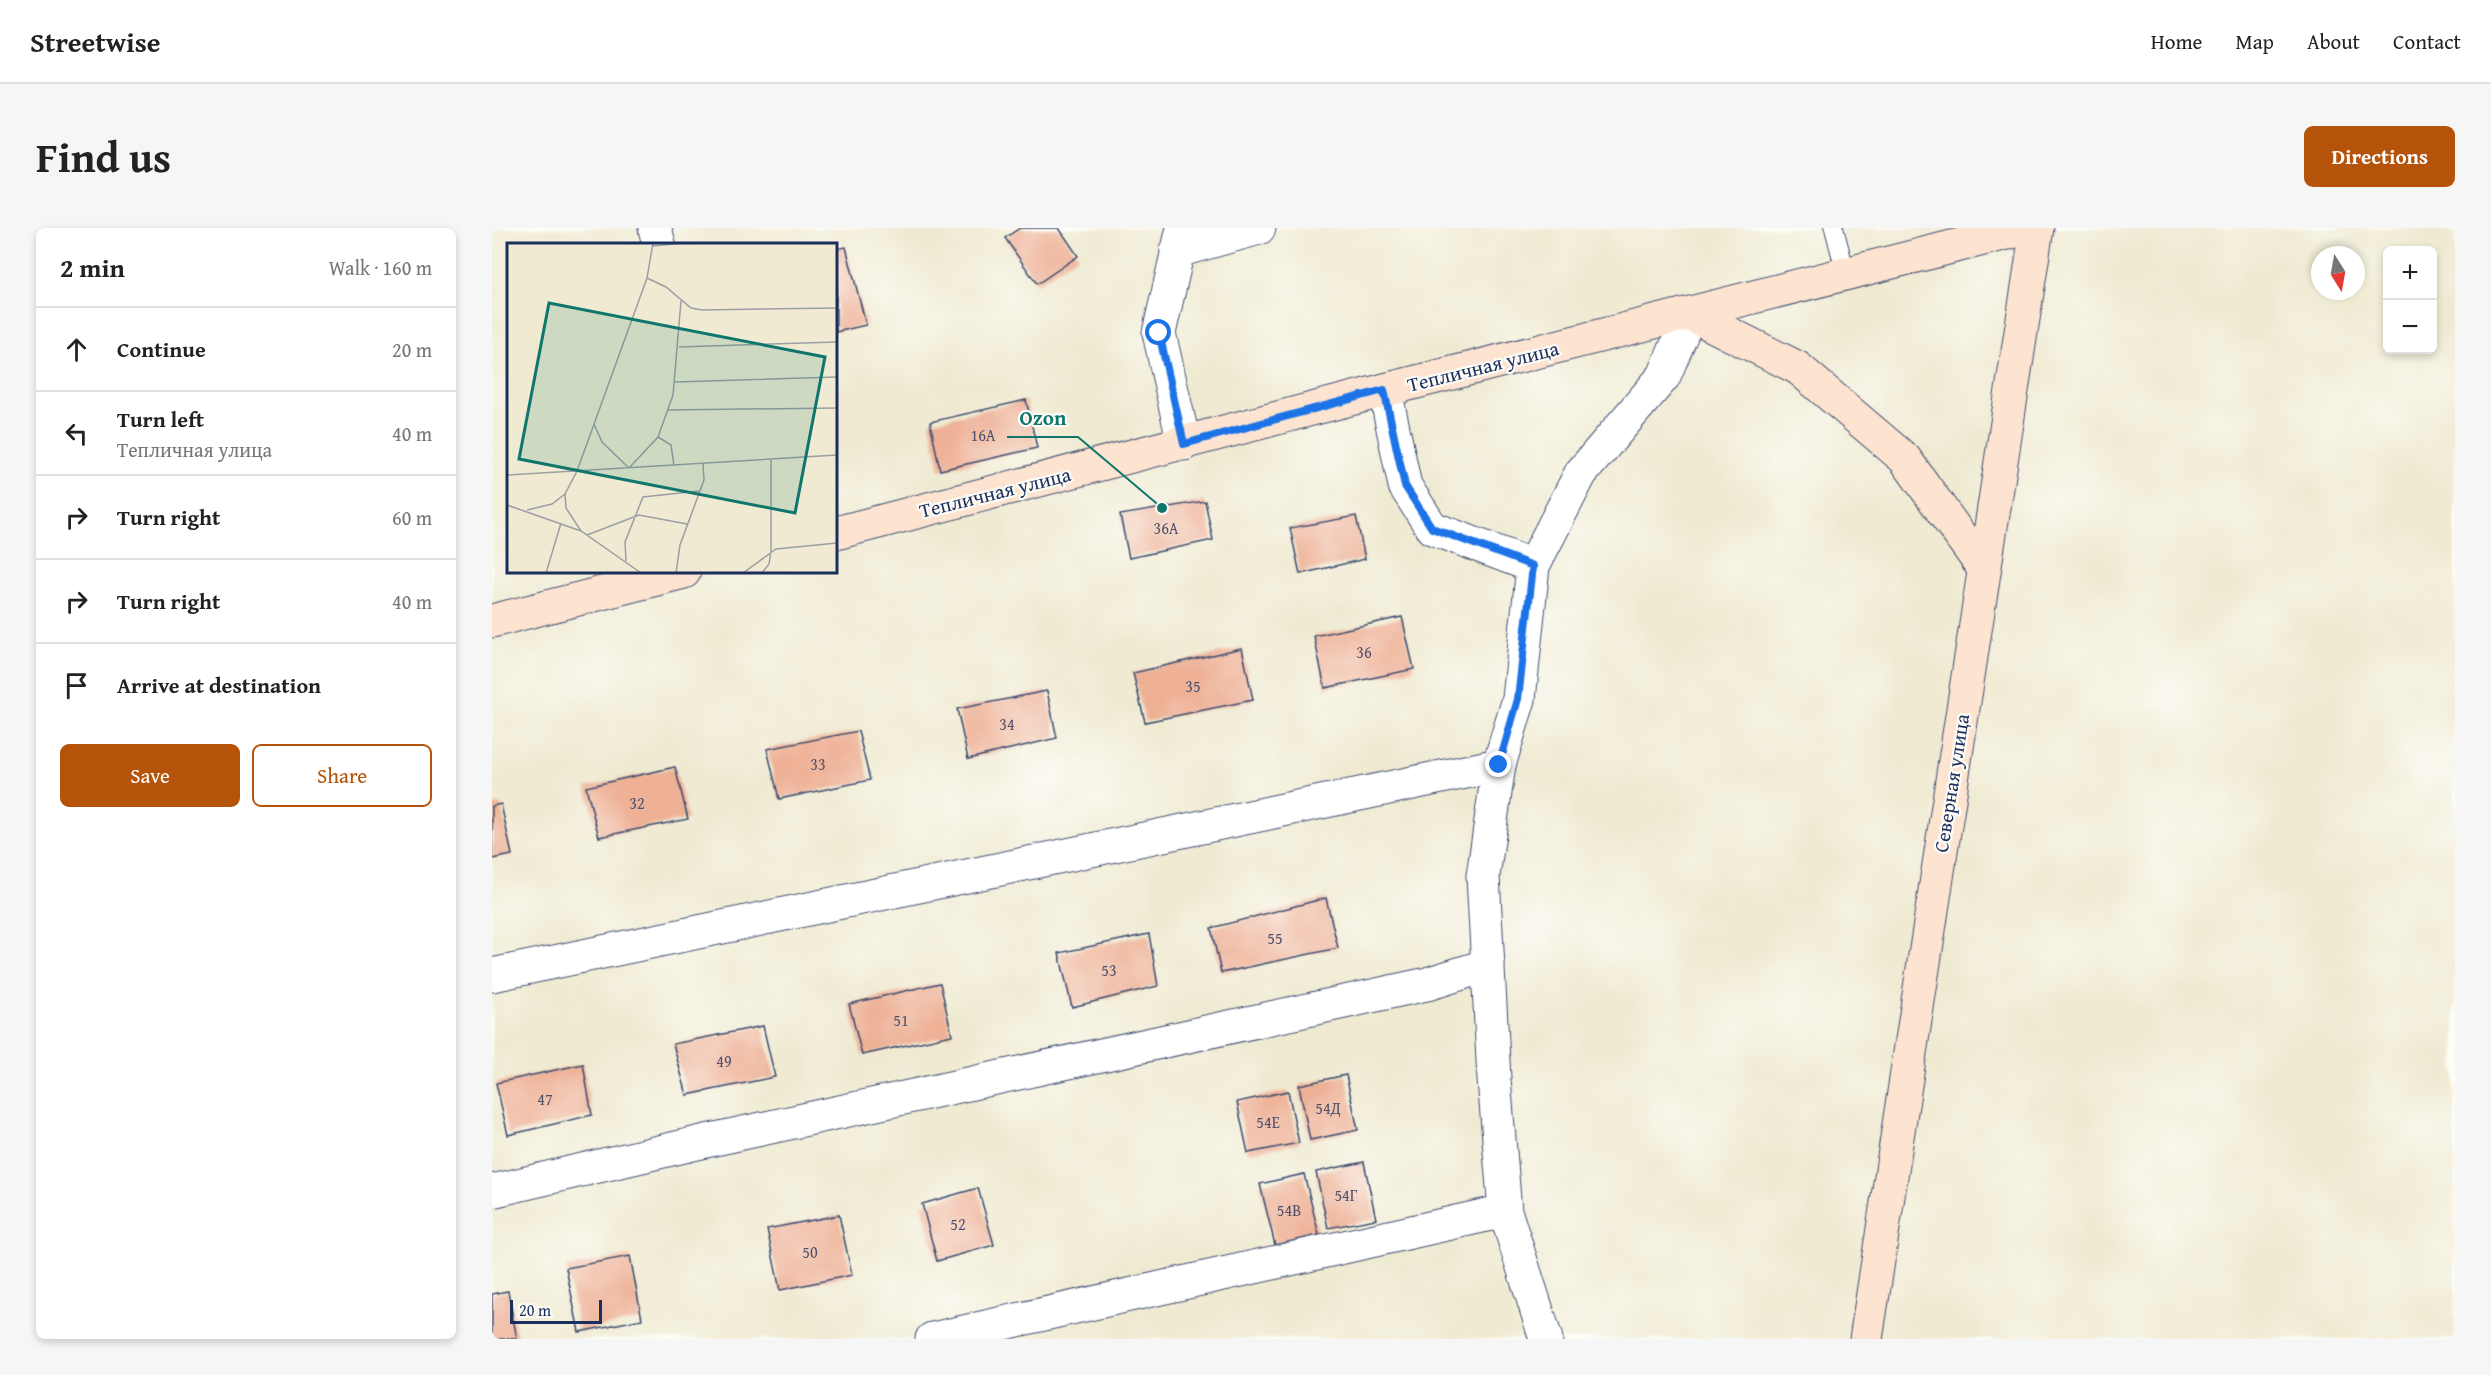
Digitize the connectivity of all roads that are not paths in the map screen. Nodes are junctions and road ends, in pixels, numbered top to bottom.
1 (656, 228) edge
2 (1259, 228) edge
3 (1834, 228) edge
4 (1947, 228) edge
5 (2027, 228) edge
6 (2037, 228) edge
7 (1180, 240) edge
8 (659, 243) edge
9 (1898, 261) junction
10 (1846, 274) junction
11 (1690, 314) junction
12 (1384, 390) junction
13 (1184, 444) junction
14 (837, 533) edge
15 (1533, 566) junction
16 (1984, 569) junction
17 (680, 573) edge
18 (492, 621) edge
19 (1499, 765) junction
20 (1488, 965) junction
21 (492, 975) edge
22 (492, 1191) edge
23 (1505, 1211) junction
24 (933, 1339) edge
25 (1546, 1339) edge
26 (1866, 1339) edge

1 - 8 street
2 - 7 street
3 - 10 lane
4 - 9 main road
5 - 9 main road, Тепличная улица
6 - 16 main road, Северная улица
7 - 13 street
9 - 10 main road, Тепличная улица
10 - 11 main road, Тепличная улица
11 - 12 main road, Тепличная улица
11 - 15 street
11 - 16 main road
12 - 13 main road, Тепличная улица
12 - 15 street
13 - 14 main road, Тепличная улица
15 - 19 street
16 - 26 main road, Северная улица
17 - 18 main road
19 - 20 street
19 - 21 street
20 - 22 street
20 - 23 street
23 - 24 street
23 - 25 street

